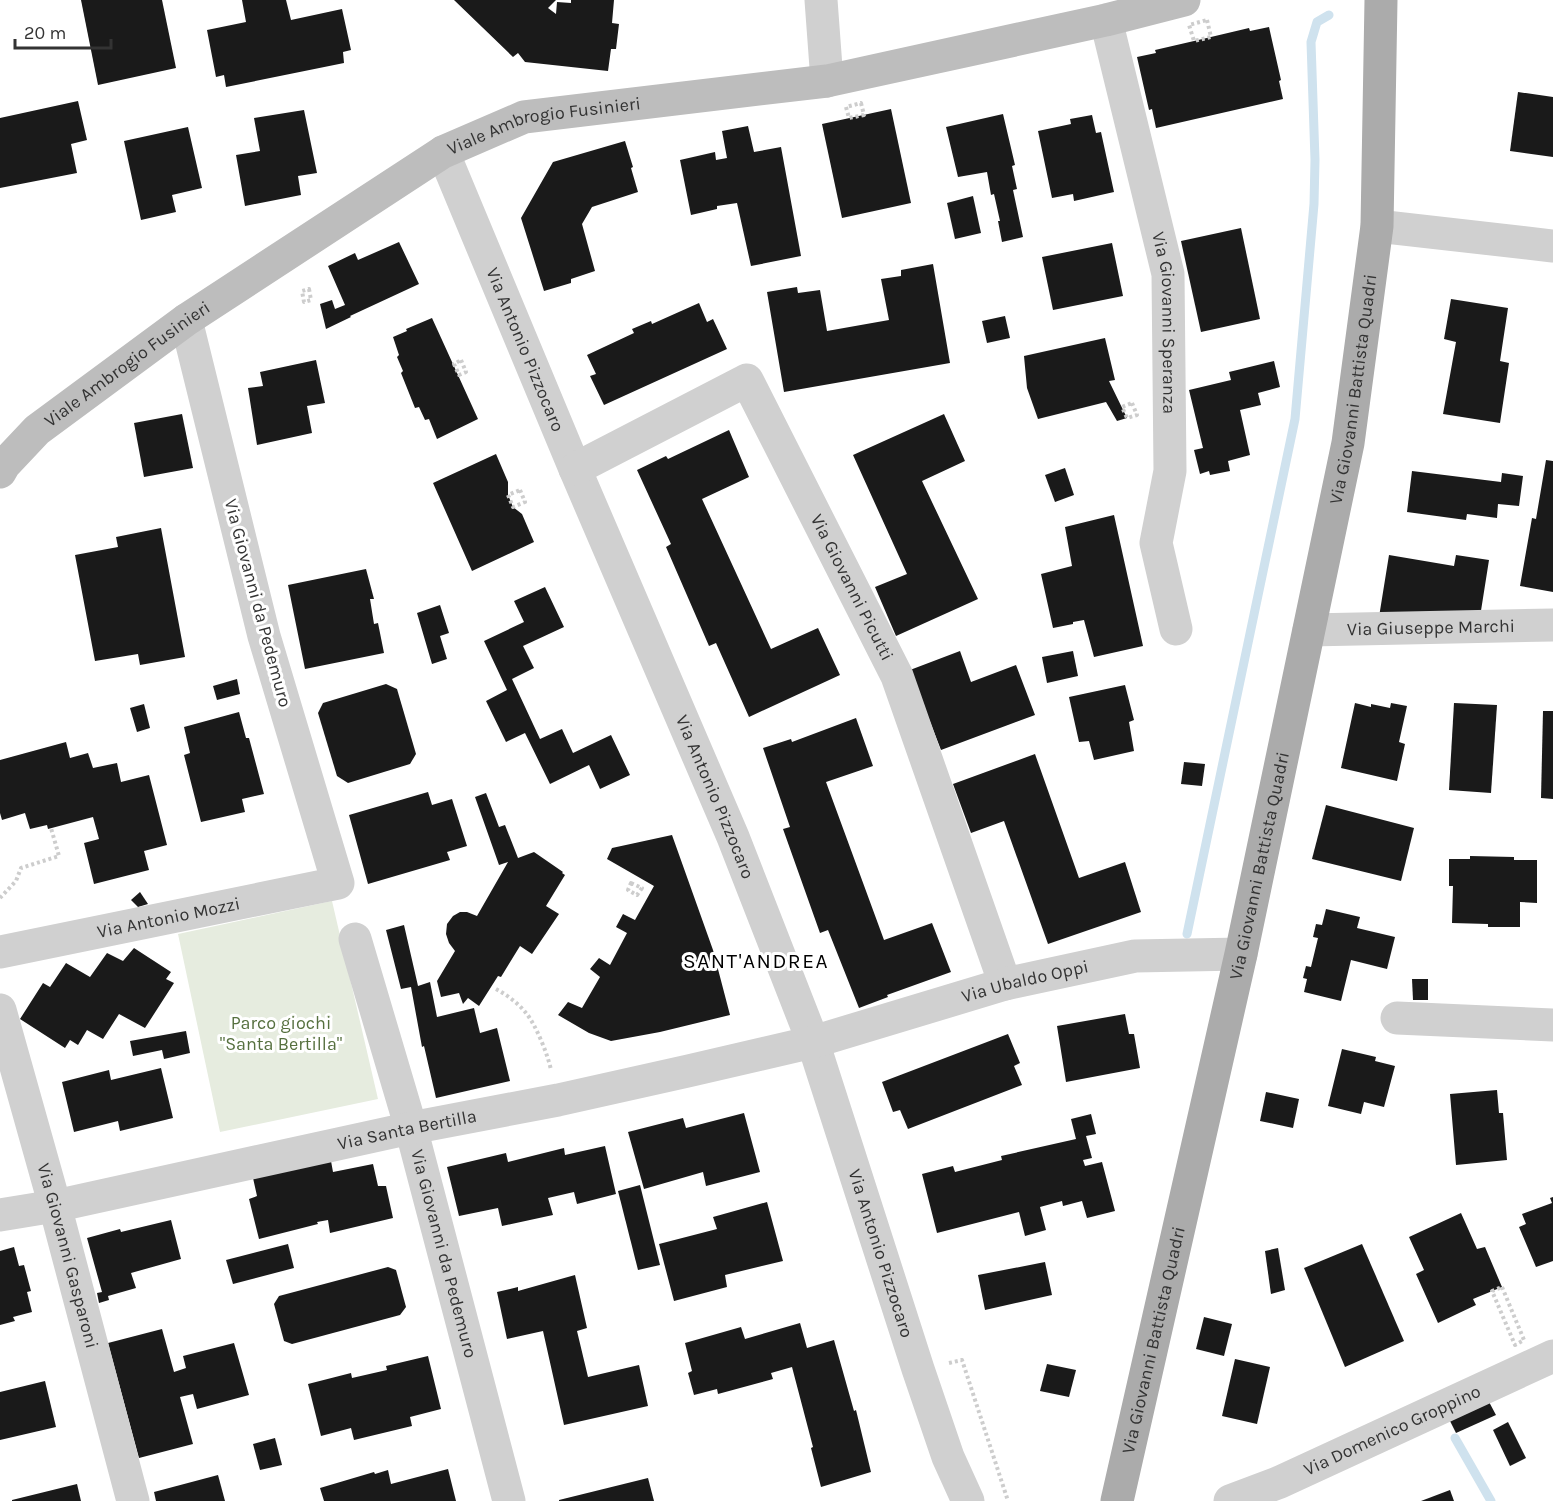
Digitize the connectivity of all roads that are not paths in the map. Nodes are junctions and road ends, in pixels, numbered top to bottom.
1 (821, 0) edge
2 (1381, 0) edge
3 (1172, 1) edge
4 (1106, 20) junction
5 (827, 81) junction
6 (443, 152) junction
7 (1377, 226) junction
8 (1553, 246) edge
9 (186, 320) junction
10 (575, 469) junction
11 (0, 472) edge
12 (1553, 625) edge
13 (1176, 629) dead end
14 (1309, 630) junction
15 (338, 883) joint
16 (355, 939) dead end
17 (0, 952) edge
18 (1241, 954) junction
19 (1005, 984) junction
20 (0, 1010) edge
21 (1397, 1018) dead end
22 (1553, 1025) edge
23 (813, 1042) junction
24 (411, 1128) junction
25 (55, 1206) junction
26 (0, 1215) edge
27 (1553, 1356) edge
28 (948, 1457) junction
29 (132, 1501) edge
30 (509, 1501) edge
31 (957, 1501) edge
32 (968, 1501) edge
33 (1117, 1501) edge
34 (1230, 1501) edge

1 - 5 street
2 - 7 main road, Via Giovanni Battista Quadri
3 - 4 street, Viale Ambrogio Fusinieri
4 - 5 street, Viale Ambrogio Fusinieri
4 - 13 street, Via Giovanni Speranza
5 - 6 street, Viale Ambrogio Fusinieri
6 - 9 street, Viale Ambrogio Fusinieri
6 - 10 street, Via Antonio Pizzocaro
7 - 8 street
7 - 14 main road, Via Giovanni Battista Quadri
9 - 11 street, Viale Ambrogio Fusinieri
9 - 15 street, Via Giovanni da Pedemuro
10 - 19 street, Via Giovanni Picutti
10 - 23 street, Via Antonio Pizzocaro
12 - 14 street, Via Giuseppe Marchi
14 - 18 main road, Via Giovanni Battista Quadri
15 - 17 street, Via Antonio Mozzi
16 - 24 street, Via Giovanni da Pedemuro
18 - 19 street, Via Ubaldo Oppi
18 - 33 main road, Via Giovanni Battista Quadri
19 - 23 street, Via Ubaldo Oppi
20 - 25 street, Via Giovanni Gasparoni
21 - 22 street
23 - 24 street, Via Santa Bertilla
23 - 28 street, Via Antonio Pizzocaro
24 - 25 street, Via Santa Bertilla
24 - 30 street, Via Giovanni da Pedemuro
25 - 26 street, Via Santa Bertilla
25 - 29 street, Via Giovanni Gasparoni
27 - 34 street, Via Domenico Groppino
28 - 31 street, Via Antonio Pizzocaro
28 - 32 street, Via Antonio Pizzocaro

